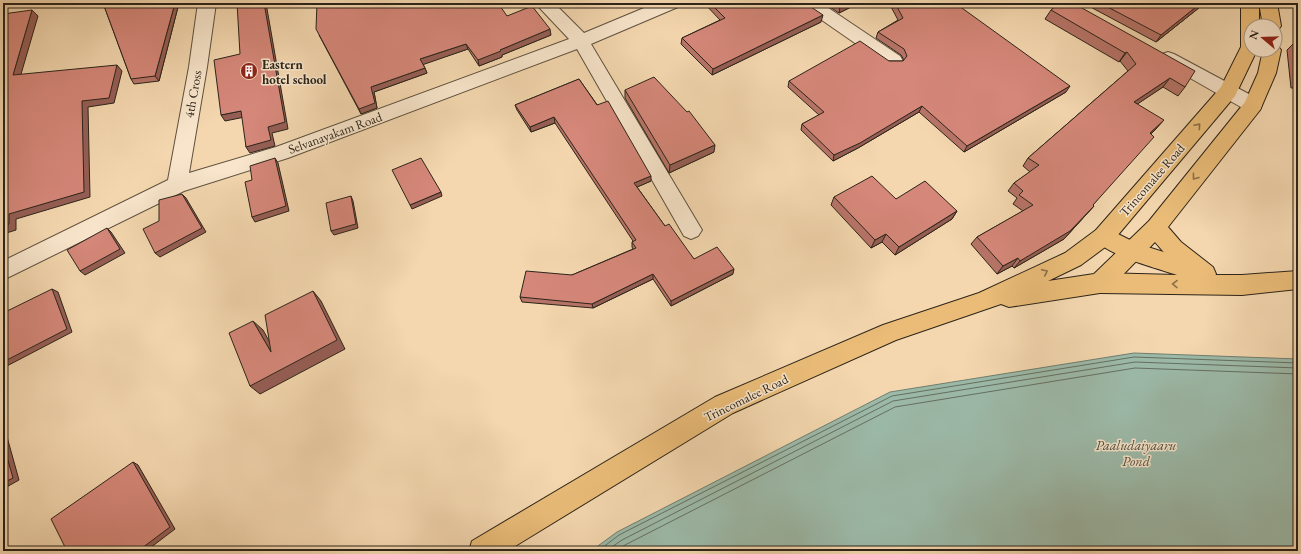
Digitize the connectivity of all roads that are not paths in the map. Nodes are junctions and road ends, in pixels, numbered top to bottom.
1 (207, 3) edge
2 (544, 3) edge
3 (672, 3) edge
4 (809, 3) edge
5 (1253, 4) edge
6 (1265, 18) edge
7 (582, 41) junction
8 (1151, 49) edge
9 (1270, 58) edge
10 (894, 61) edge
11 (1228, 91) junction
12 (1253, 105) junction
13 (177, 184) junction
14 (1156, 227) junction
15 (691, 230) dead end
16 (1104, 236) junction
17 (1132, 251) junction
18 (3, 271) edge
19 (1205, 274) junction
20 (1298, 280) edge
21 (1100, 283) junction
22 (1242, 285) junction
23 (984, 301) junction
24 (482, 551) edge

1 - 13 street, 4th Cross
2 - 7 street
3 - 7 street, Selvanayakam Road
4 - 10 street
5 - 6 main road, Trincomalee Road
5 - 11 main road, Trincomalee Road
7 - 13 street, Selvanayakam Road
7 - 15 street
8 - 11 street
9 - 12 main road
11 - 12 street
16 -> 11 main road, Trincomalee Road
12 -> 14 main road
13 - 18 street, Selvanayakam Road
14 - 17 main road
14 - 19 main road
16 - 17 main road
23 -> 16 main road, Trincomalee Road
17 - 19 main road
17 - 21 main road
19 - 22 main road
20 - 22 main road, Trincomalee Road
22 -> 21 main road, Trincomalee Road
21 - 23 main road, Trincomalee Road
23 - 24 main road, Trincomalee Road

